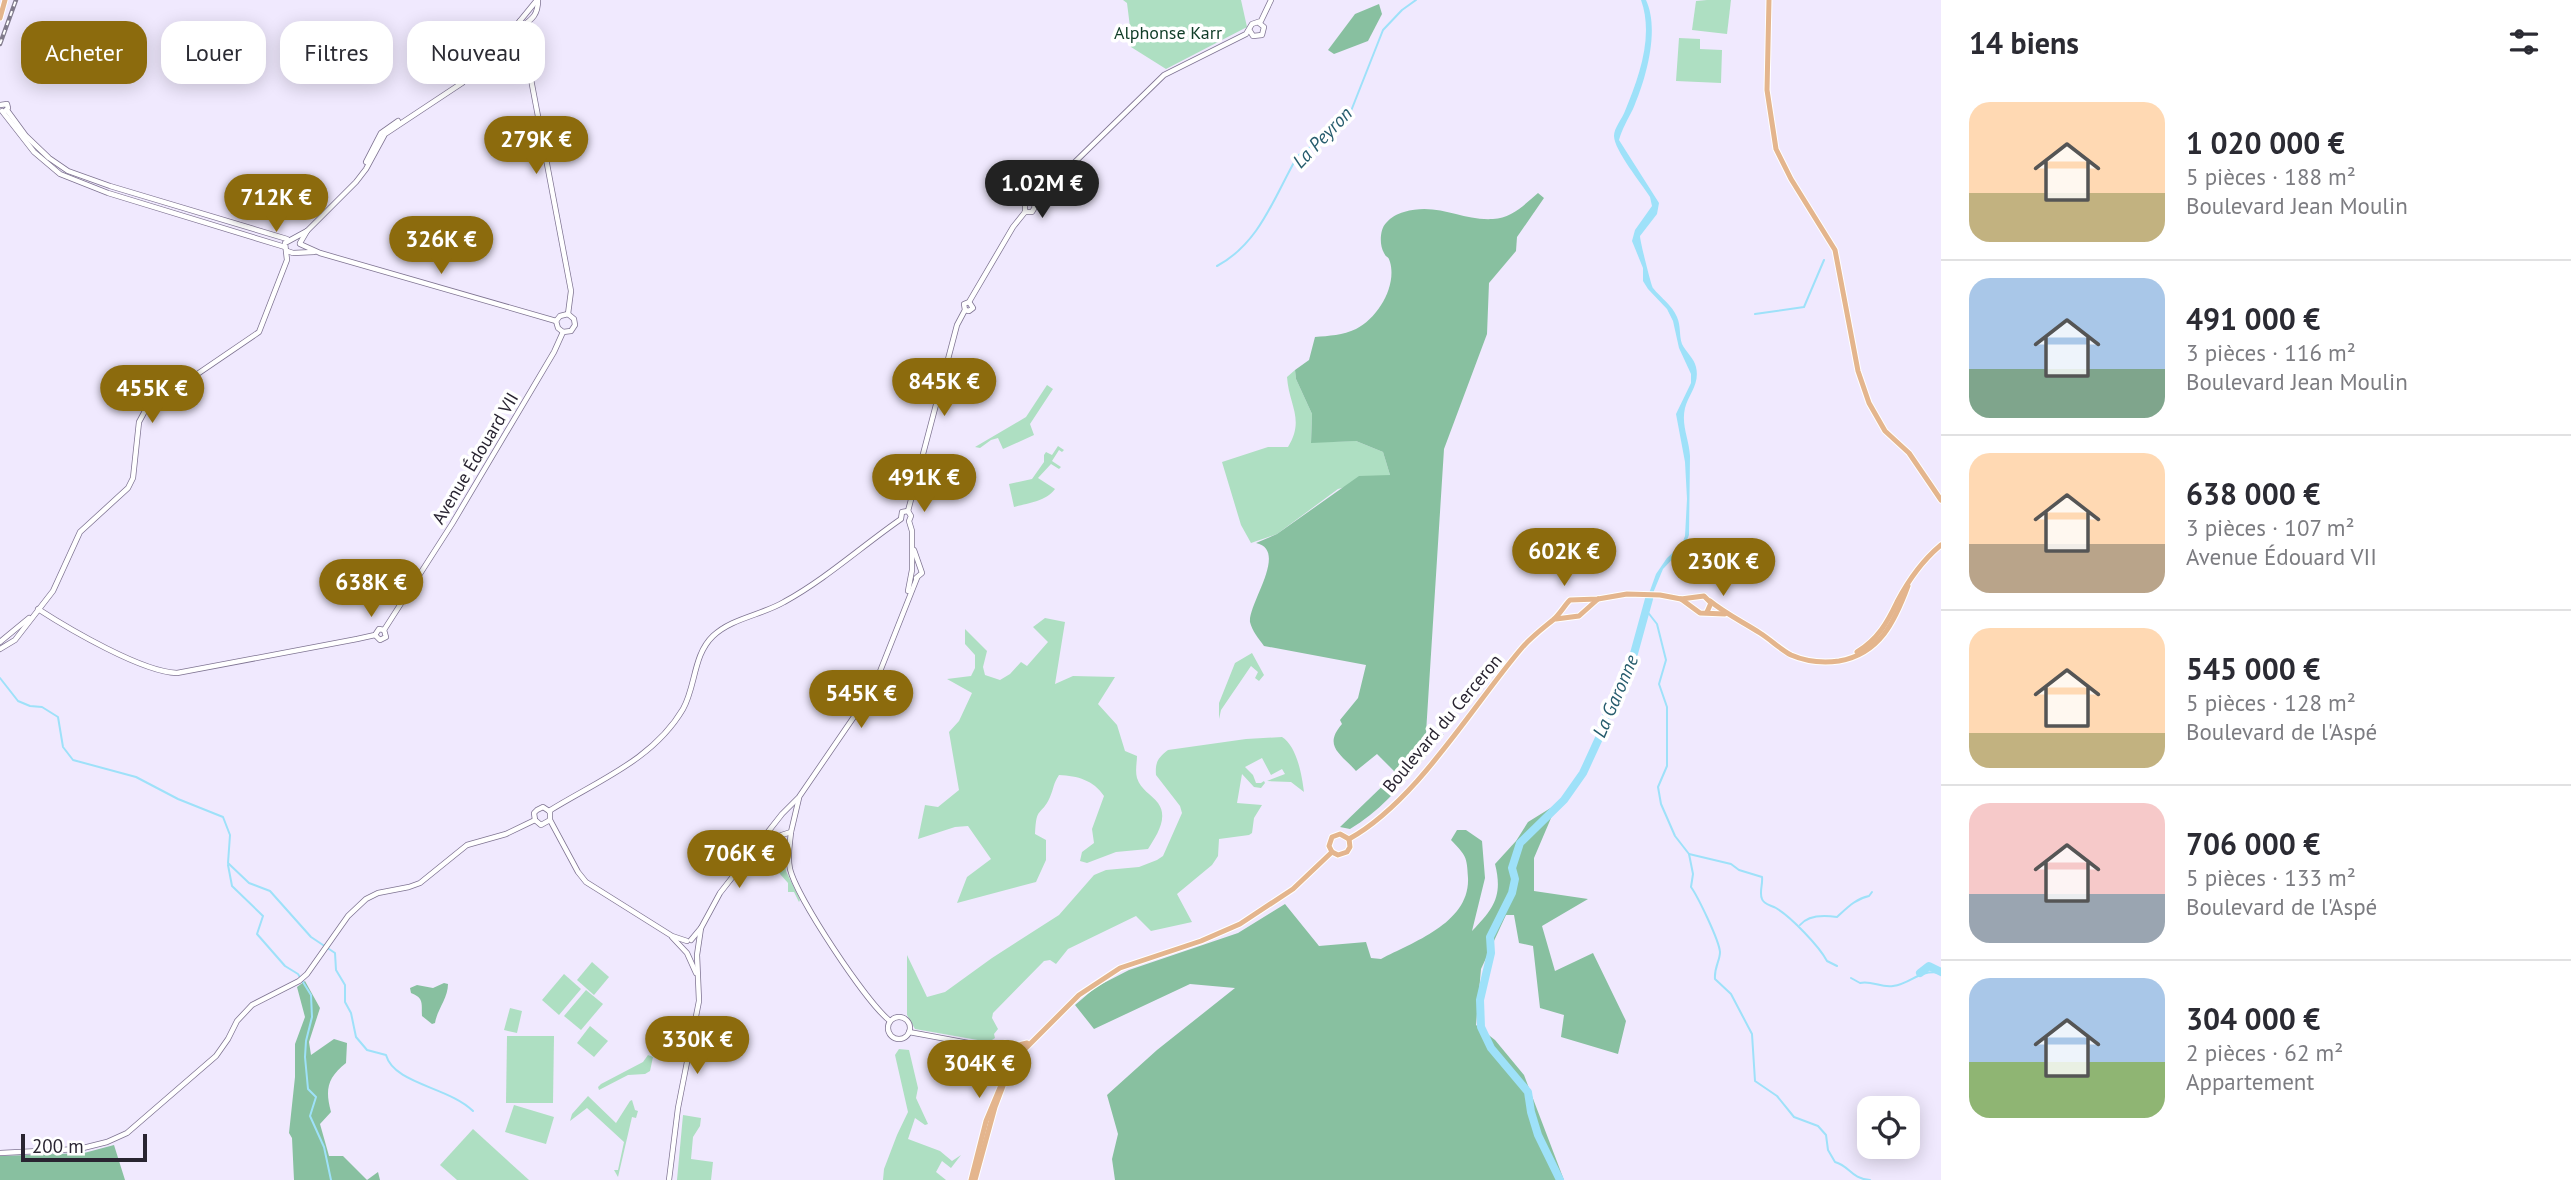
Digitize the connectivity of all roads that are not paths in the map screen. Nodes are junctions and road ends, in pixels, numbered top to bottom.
1 (5, 0) edge
2 (537, 0) edge
3 (1271, 0) edge
4 (1769, 0) edge
5 (0, 18) edge
6 (529, 21) edge
7 (1259, 23) junction
8 (1250, 31) junction
9 (459, 84) edge
10 (533, 84) edge
11 (2, 107) edge
12 (1033, 203) junction
13 (1025, 212) junction
14 (288, 239) junction
15 (298, 242) junction
16 (286, 249) junction
17 (294, 253) junction
18 (318, 253) junction
19 (286, 260) junction
20 (568, 314) junction
21 (556, 321) junction
22 (563, 332) junction
23 (1941, 500) edge
24 (908, 511) junction
25 (901, 519) junction
26 (909, 521) junction
27 (1941, 545) edge
28 (913, 546) junction
29 (921, 570) junction
30 (912, 573) junction
31 (917, 578) junction
32 (1698, 597) junction
33 (1598, 599) junction
34 (1681, 599) junction
35 (1578, 600) junction
36 (1710, 601) junction
37 (906, 602) junction
38 (1565, 607) junction
39 (38, 609) junction
40 (1695, 609) junction
41 (1583, 610) junction
42 (1707, 612) junction
43 (1726, 614) junction
44 (33, 615) junction
45 (1569, 616) junction
46 (1553, 620) junction
47 (384, 630) junction
48 (375, 635) junction
49 (0, 642) edge
50 (0, 649) edge
51 (799, 797) junction
52 (550, 811) junction
53 (781, 816) junction
54 (535, 820) junction
55 (550, 820) junction
56 (792, 822) junction
57 (773, 826) junction
58 (791, 832) junction
59 (778, 836) junction
60 (1349, 839) junction
61 (761, 843) junction
62 (789, 848) junction
63 (1332, 852) junction
64 (701, 928) junction
65 (672, 936) junction
66 (689, 941) junction
67 (698, 949) junction
68 (685, 952) junction
69 (697, 974) junction
70 (890, 1021) junction
71 (909, 1032) junction
72 (1030, 1041) junction
73 (979, 1045) junction
74 (999, 1045) junction
75 (1014, 1046) junction
76 (996, 1055) junction
77 (1014, 1059) junction
78 (1005, 1064) junction
79 (0, 1153) edge
80 (670, 1180) edge
81 (973, 1180) edge

1 - 5 main road
2 - 6 street
3 - 7 street
4 - 23 main road
7 - 8 street
7 - 8 street
8 - 12 street
9 - 15 street
10 - 20 street
11 - 14 street
11 - 16 street
12 - 13 street
12 - 13 street
13 - 24 street
14 - 15 street
14 - 16 street
15 - 17 street
15 - 18 street
16 - 17 street
16 - 19 street
17 - 18 street
17 - 19 street
18 - 21 street
19 - 39 street
20 - 21 street
20 - 22 street
21 - 22 street
22 - 47 street, Avenue Édouard VII
24 - 25 street
24 - 26 street
25 - 26 street
25 - 52 street
26 - 28 street
27 - 43 main road
28 - 29 street
28 - 30 street
29 - 30 street
29 - 31 street
30 - 31 street
30 - 37 street
31 - 37 street
32 - 34 main road
32 - 36 main road
32 - 40 main road
33 - 34 main road
33 - 35 main road
33 - 41 main road
34 - 40 main road
35 - 38 main road
35 - 41 main road
36 - 42 main road
36 - 43 main road
37 - 51 street
38 - 45 main road
38 - 46 main road, Boulevard du Cerceron
39 - 44 street
39 - 48 street, Avenue Édouard VII
40 - 42 main road
41 - 45 main road
42 - 43 main road
44 - 49 street
44 - 50 street
45 - 46 main road, Boulevard du Cerceron
46 - 60 main road, Boulevard du Cerceron
47 - 48 street, Avenue Édouard VII
47 - 48 street, Avenue Édouard VII
51 - 53 street
51 - 56 street
52 - 54 street
52 - 55 street
53 - 56 street
53 - 57 street
54 - 55 street
54 - 79 street
55 - 65 street
56 - 58 street
57 - 59 street
57 - 61 street
58 - 59 street
58 - 62 street
59 - 61 street
59 - 62 street
60 - 63 main road
60 - 63 main road
61 - 64 street
62 - 70 street
63 - 72 main road
64 - 66 street
64 - 67 street
65 - 66 street
65 - 68 street
66 - 67 street
66 - 68 street
67 - 68 street
67 - 69 street
68 - 69 street
69 - 80 street
70 - 71 street
70 - 71 street
71 - 73 street
72 - 75 main road
72 - 77 main road
73 - 74 street
73 - 76 street
74 - 75 main road
74 - 76 main road
75 - 77 main road
76 - 78 main road
77 - 78 main road
77 - 81 main road
78 - 81 main road

